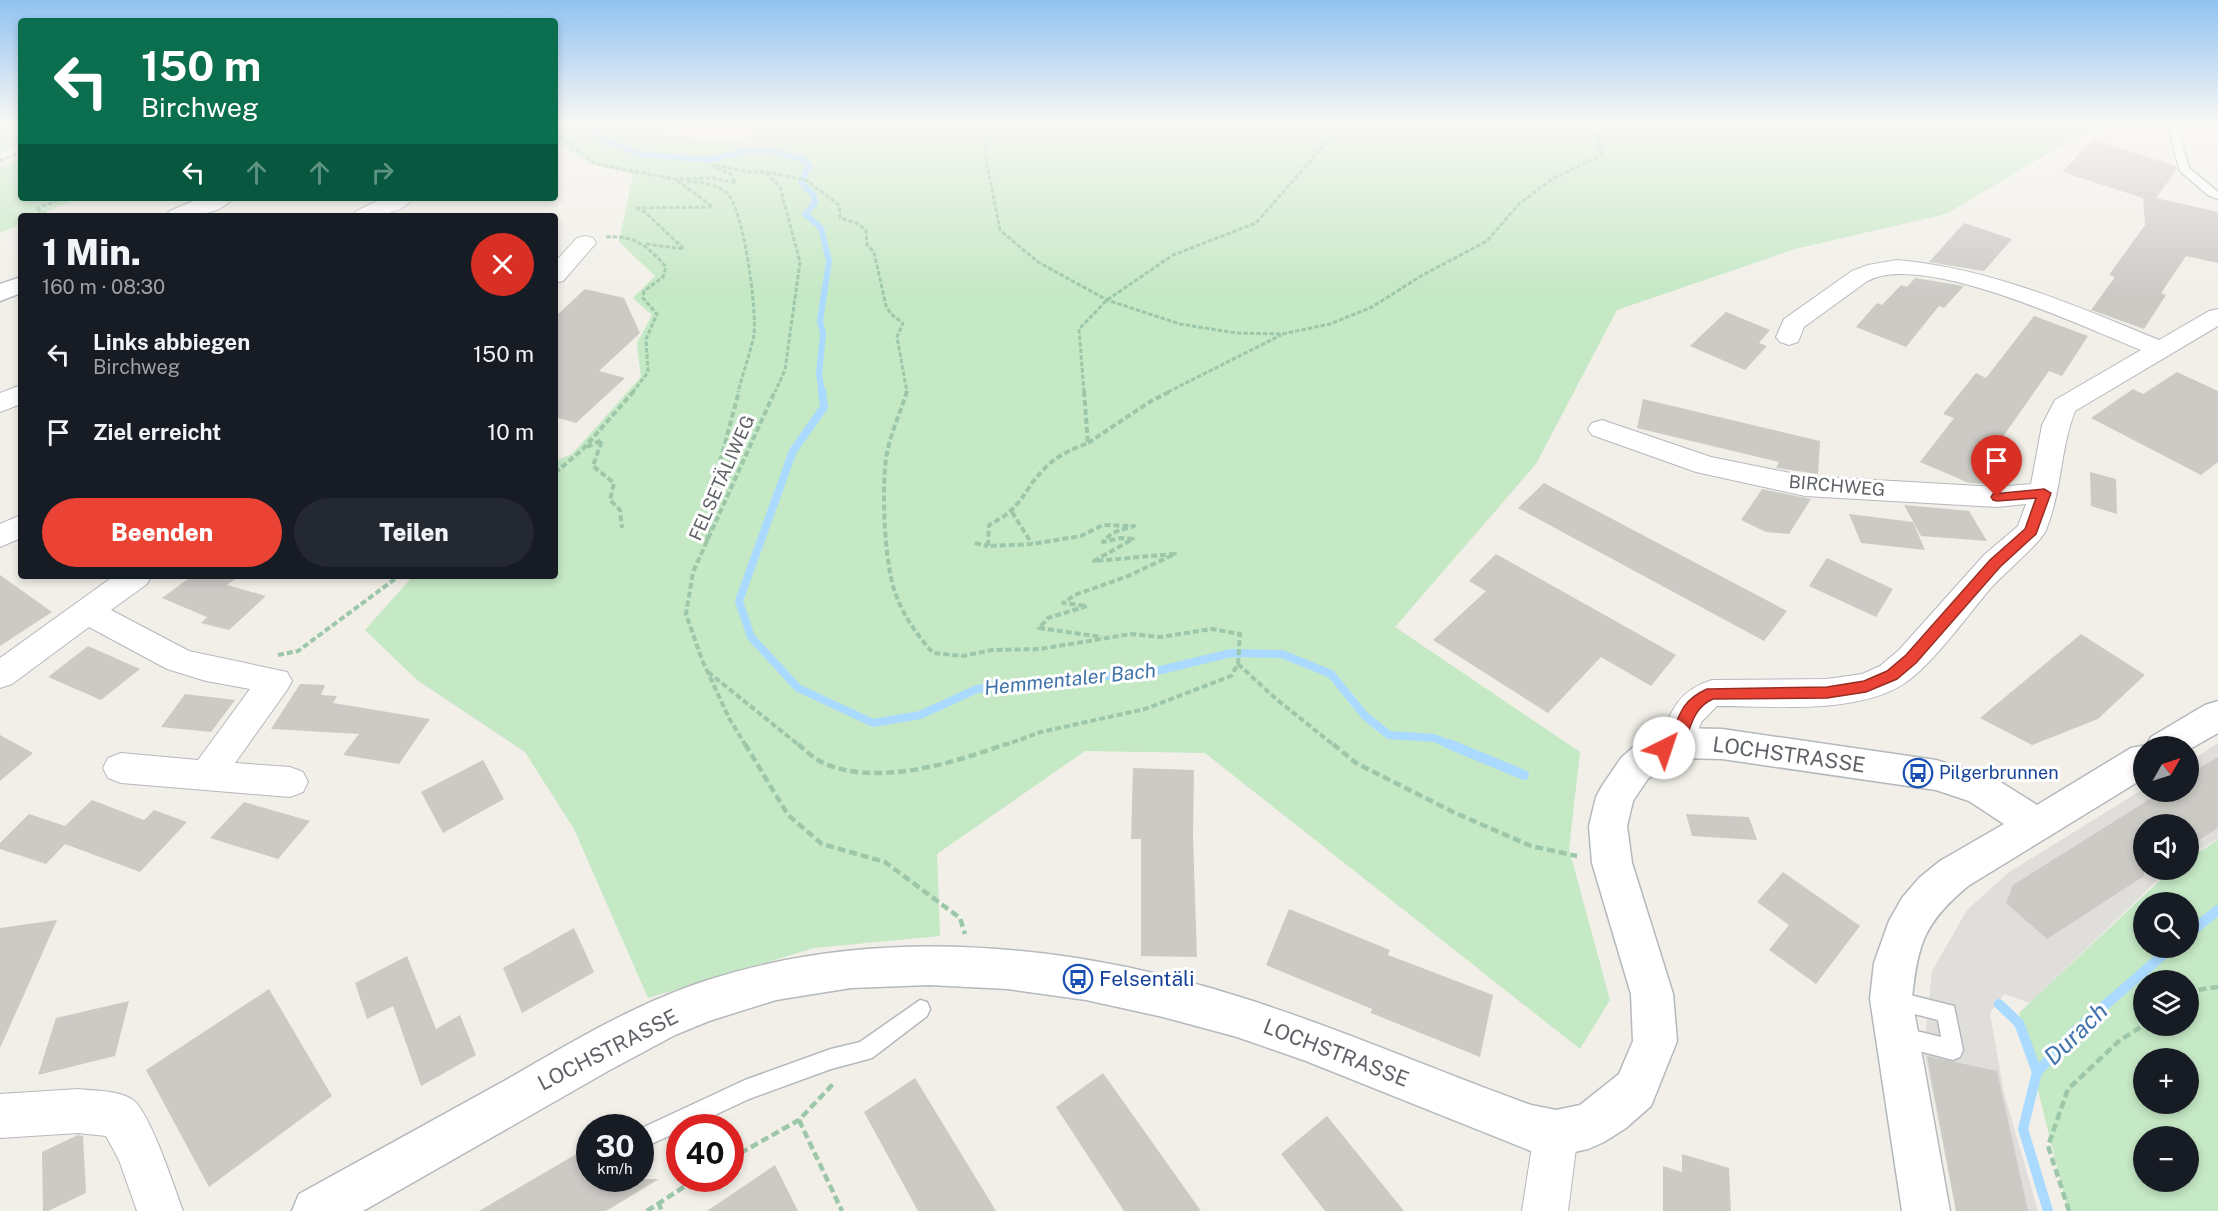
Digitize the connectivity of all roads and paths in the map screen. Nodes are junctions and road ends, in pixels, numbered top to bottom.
1 (677, 181) edge
2 (685, 181) edge
3 (721, 181) edge
4 (734, 181) edge
5 (774, 181) edge
6 (807, 181) edge
7 (990, 181) edge
8 (1293, 181) edge
9 (1550, 181) edge
10 (2197, 181) edge
11 (2218, 196) edge
12 (56, 201) edge
13 (214, 201) edge
14 (396, 201) edge
15 (43, 213) edge
16 (185, 213) edge
17 (370, 213) edge
18 (585, 243) joint
19 (646, 244) junction
20 (558, 273) edge
21 (18, 285) edge
22 (0, 293) edge
23 (1107, 300) junction
24 (2218, 316) edge
25 (1282, 334) junction
26 (1789, 337) dead end
27 (2162, 350) junction
28 (18, 395) edge
29 (0, 404) edge
30 (1602, 429) dead end
31 (1088, 443) junction
32 (583, 449) junction
33 (558, 470) edge
34 (2044, 493) junction
35 (1012, 512) junction
36 (18, 527) edge
37 (622, 528) dead end
38 (0, 537) edge
39 (975, 543) dead end
40 (1032, 544) junction
41 (706, 546) junction
42 (988, 546) junction
43 (132, 579) edge
44 (395, 579) edge
45 (87, 611) junction
46 (1106, 638) junction
47 (275, 655) dead end
48 (1238, 664) junction
49 (708, 672) junction
50 (0, 675) edge
51 (2218, 715) edge
52 (2183, 736) edge
53 (1676, 743) junction
54 (2133, 766) edge
55 (121, 768) dead end
56 (206, 776) junction
57 (290, 782) dead end
58 (2035, 826) junction
59 (1612, 863) junction
60 (974, 966) junction
61 (2218, 987) edge
62 (2199, 990) edge
63 (920, 1009) dead end
64 (2133, 1032) edge
65 (865, 1052) junction
66 (0, 1116) edge
67 (799, 1120) junction
68 (654, 1133) edge
69 (1556, 1133) junction
70 (744, 1151) edge
71 (675, 1192) edge
72 (658, 1202) junction
73 (160, 1211) edge
74 (316, 1211) edge
75 (647, 1211) edge
76 (662, 1211) edge
77 (842, 1211) edge
78 (1545, 1211) edge
79 (1926, 1211) edge
80 (2069, 1211) edge

1 - 19 path
2 - 41 path
3 - 4 path
5 - 41 path, FELSETÄLIWEG
6 - 46 path
7 - 23 path
8 - 23 path
9 - 25 path
10 - 11 lane
12 - 15 path
13 - 16 street
14 - 17 street
18 - 19 path
18 - 20 street
19 - 32 path
21 - 22 street
23 - 25 path
23 - 31 path
24 - 27 street
25 - 31 path
26 - 27 street
27 - 34 street
28 - 29 street
30 - 34 street, BIRCHWEG
31 - 35 path
32 - 33 path
32 - 37 path
34 - 53 street
35 - 40 path
35 - 42 path
36 - 38 street
39 - 42 path
40 - 42 path
40 - 46 path
41 - 49 path, FELSETÄLIWEG
43 - 45 street
44 - 47 path
45 - 50 street
45 - 56 street
46 - 48 path
48 - 49 path
48 - 59 path
49 - 60 path, FELSETÄLIWEG
51 - 52 street
53 - 58 street, LOCHSTRASSE
53 - 59 street, LOCHSTRASSE
54 - 58 street
55 - 56 street
56 - 57 street
58 - 79 street
59 - 69 street, LOCHSTRASSE
60 - 69 street, LOCHSTRASSE
60 - 74 street, LOCHSTRASSE
61 - 62 path
63 - 65 lane
64 - 80 path
65 - 67 path
65 - 68 lane
66 - 73 street
67 - 70 path
67 - 77 path
69 - 78 street
71 - 72 path
72 - 75 path
72 - 76 path

